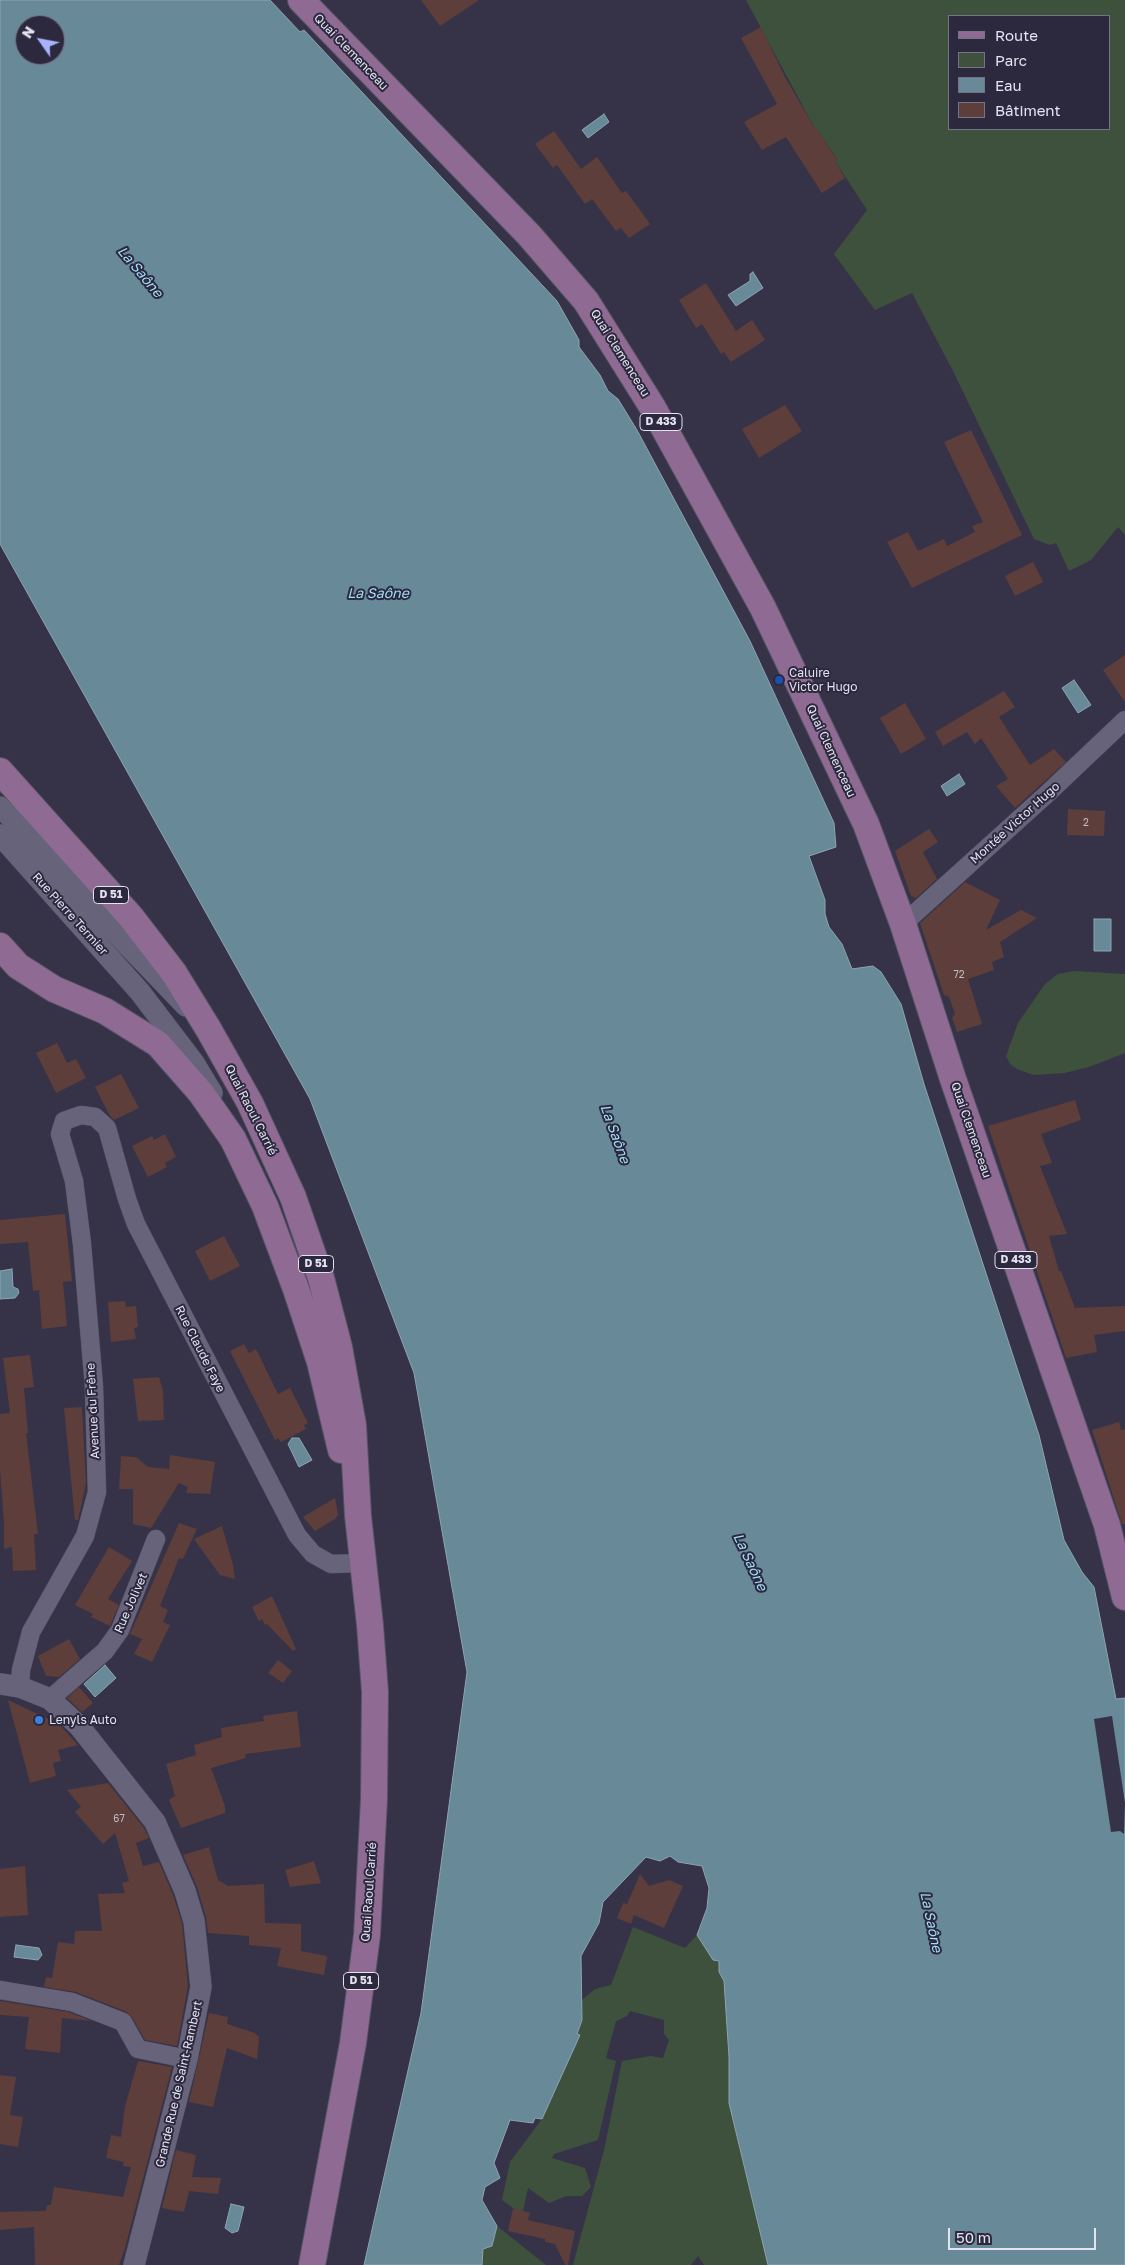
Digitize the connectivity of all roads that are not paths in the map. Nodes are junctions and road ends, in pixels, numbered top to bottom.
1 (301, 0) edge
2 (1125, 720) edge
3 (0, 771) edge
4 (0, 807) edge
5 (0, 835) edge
6 (903, 924) junction
7 (112, 929) junction
8 (0, 946) edge
9 (140, 992) junction
10 (105, 1011) junction
11 (209, 1030) junction
12 (64, 1121) joint
13 (233, 1139) junction
14 (358, 1516) junction
15 (156, 1539) dead end
16 (365, 1563) junction
17 (1125, 1597) edge
18 (8, 1685) edge
19 (50, 1699) junction
20 (0, 1990) edge
21 (187, 2058) junction
22 (134, 2265) edge
23 (312, 2265) edge

1 - 6 main road, Quai Clemenceau / D 433
2 - 6 street, Montée Victor Hugo
3 - 11 main road, Quai Raoul Carrié / D 51
4 - 7 street, Rue Pierre Termier
5 - 9 street, Rue Pierre Termier
6 - 17 main road, Quai Clemenceau / D 433
7 - 9 street, Rue Pierre Termier
7 - 11 street, Rue Pierre Termier
8 - 10 main road, Quai Raoul Carrié / D 51
9 - 10 street
9 - 13 street, Rue Pierre Termier
10 - 13 main road, Quai Raoul Carrié / D 51
11 - 14 main road, Quai Raoul Carrié / D 51
12 - 16 street, Rue Claude Faye
12 - 18 street, Avenue du Frêne
13 - 14 main road, Quai Raoul Carrié / D 51
14 - 16 main road, Quai Raoul Carrié / D 51
15 - 19 street, Rue Jolivet
16 - 23 main road, Quai Raoul Carrié / D 51
18 - 19 street, Grande Rue de Saint-Rambert
19 - 21 street, Grande Rue de Saint-Rambert
20 - 21 street
21 - 22 street, Grande Rue de Saint-Rambert

